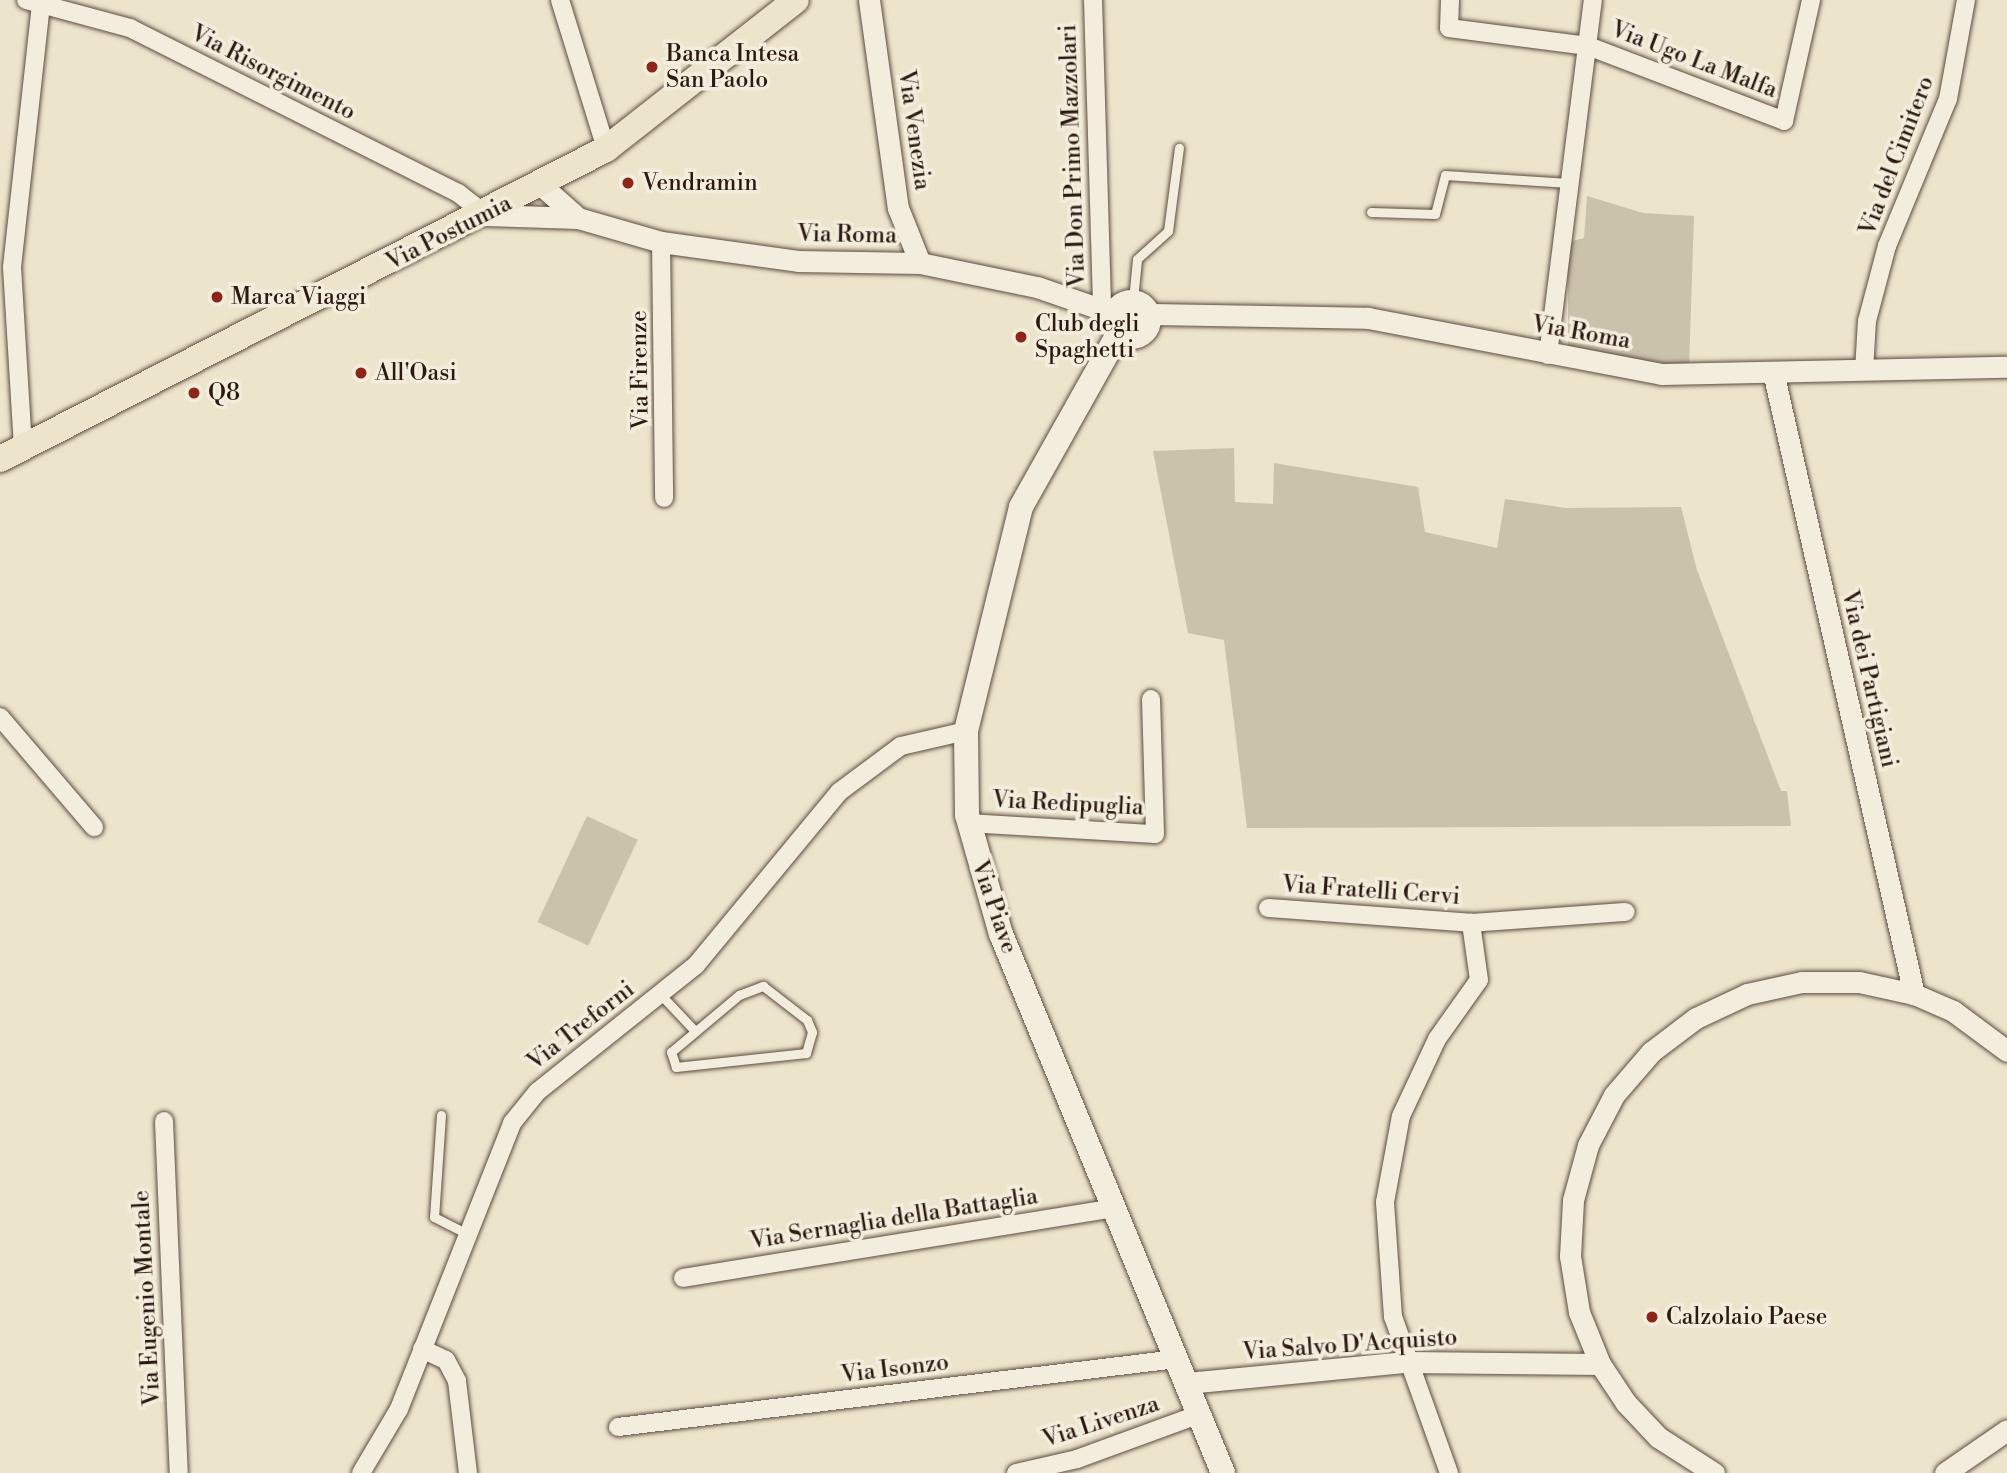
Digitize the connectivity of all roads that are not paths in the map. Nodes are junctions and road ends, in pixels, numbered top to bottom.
1 (560, 0) edge
2 (796, 0) edge
3 (869, 0) edge
4 (1093, 0) edge
5 (1450, 0) edge
6 (1593, 0) edge
7 (1811, 0) edge
8 (1966, 0) edge
9 (33, 1) edge
10 (103, 9) edge
11 (1588, 46) junction
12 (1179, 148) dead end
13 (606, 149) junction
14 (1569, 183) junction
15 (541, 185) junction
16 (1371, 212) dead end
17 (486, 215) junction
18 (578, 218) junction
19 (661, 242) junction
20 (920, 263) junction
21 (1141, 307) junction
22 (1111, 319) junction
23 (1548, 355) junction
24 (2007, 367) edge
25 (1864, 371) junction
26 (1774, 376) junction
27 (11, 453) edge
28 (664, 498) dead end
29 (1151, 699) dead end
30 (0, 717) edge
31 (966, 731) junction
32 (968, 823) junction
33 (94, 827) dead end
34 (1268, 908) dead end
35 (1626, 912) dead end
36 (1471, 923) junction
37 (1914, 994) junction
38 (661, 995) junction
39 (695, 1031) junction
40 (2007, 1051) edge
41 (441, 1115) dead end
42 (164, 1121) dead end
43 (1114, 1208) junction
44 (467, 1234) junction
45 (682, 1278) dead end
46 (422, 1349) junction
47 (1177, 1359) junction
48 (1406, 1362) junction
49 (1600, 1364) junction
50 (1187, 1383) junction
51 (1200, 1414) junction
52 (618, 1427) dead end
53 (2007, 1430) edge
54 (179, 1473) edge
55 (361, 1473) edge
56 (468, 1473) edge
57 (1016, 1473) edge
58 (1223, 1473) edge
59 (1449, 1473) edge
60 (1714, 1473) edge
61 (1945, 1473) edge

1 - 13 street
2 - 13 main road, Via Postumia
3 - 20 street, Via Venezia
4 - 22 street, Via Don Primo Mazzolari
5 - 11 street, Via Ugo La Malfa
6 - 11 street, Via Ugo La Malfa
7 - 11 street, Via Ugo La Malfa
8 - 25 street, Via del Cimitero
9 - 10 street, Via Risorgimento
9 - 27 street
10 - 17 street, Via Risorgimento
11 - 14 street, Via Ugo La Malfa
12 - 21 lane
13 - 15 main road, Via Postumia
14 - 16 lane
14 - 23 street, Via Ugo La Malfa
15 - 17 main road, Via Postumia
15 - 18 street, Via Roma
17 - 18 street, Via Roma
17 - 27 main road, Via Postumia
18 - 19 street, Via Roma
19 - 20 street, Via Roma
19 - 28 street, Via Firenze
20 - 22 street, Via Roma
21 - 22 street
21 - 22 street
21 - 23 street, Via Roma
22 - 31 main road, Via Piave
23 - 26 street, Via Roma
24 - 25 street, Via Roma
25 - 26 street, Via Roma
26 - 37 street, Via dei Partigiani
29 - 32 street, Via Redipuglia
30 - 33 street
31 - 32 main road, Via Piave
31 - 38 street, Via Treforni
32 - 43 main road, Via Piave
34 - 36 street, Via Fratelli Cervi
35 - 36 street, Via Fratelli Cervi
36 - 48 street, Via Fratelli Cervi
37 - 40 street
37 - 49 street
38 - 39 lane
38 - 44 street, Via Treforni
39 - 39 lane
41 - 44 lane
42 - 54 street, Via Eugenio Montale
43 - 45 street, Via Sernaglia della Battaglia
43 - 47 main road, Via Piave
44 - 46 street, Via Treforni
46 - 55 street, Via Treforni
46 - 56 street
47 - 50 main road, Via Piave
47 - 52 street, Via Isonzo
48 - 49 street, Via Salvo D'Acquisto
48 - 50 street, Via Salvo D'Acquisto
48 - 59 street, Via Fratelli Cervi
49 - 60 street
50 - 51 main road, Via Piave
51 - 57 street, Via Livenza
51 - 58 main road, Via Piave
53 - 61 street

